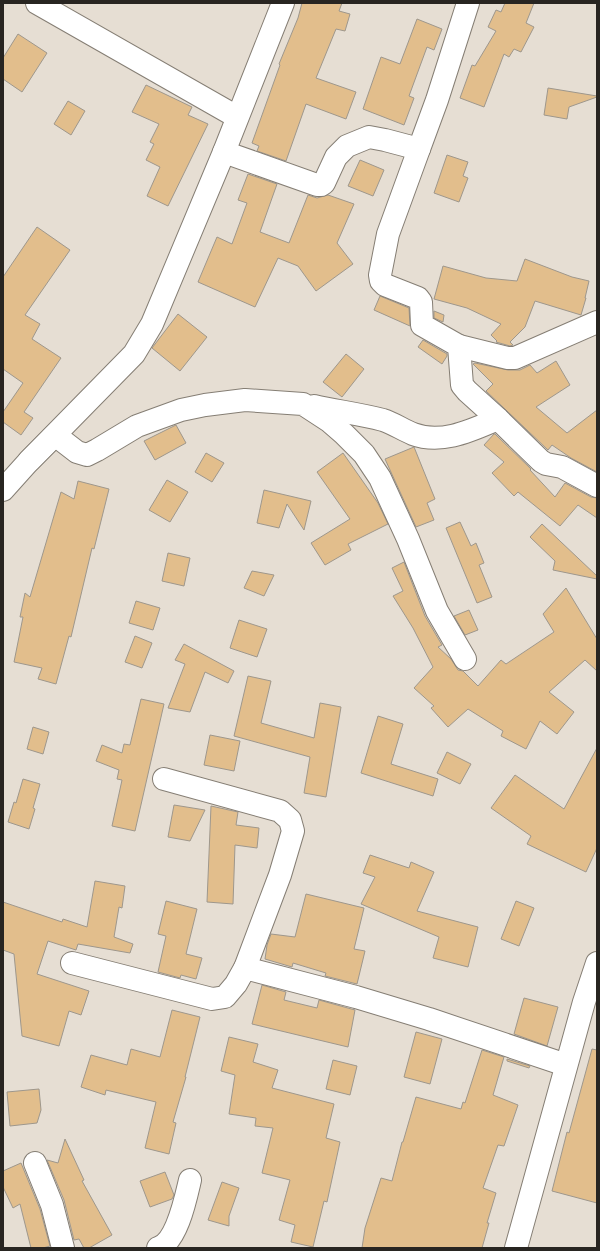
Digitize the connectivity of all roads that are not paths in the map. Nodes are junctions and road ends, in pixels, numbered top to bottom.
1 (37, 3) edge
2 (283, 3) edge
3 (468, 3) edge
4 (237, 117) junction
5 (418, 149) junction
6 (224, 152) junction
7 (597, 322) edge
8 (459, 346) junction
9 (303, 404) junction
10 (498, 419) junction
11 (29, 461) junction
12 (597, 486) edge
13 (3, 490) edge
14 (465, 659) dead end
15 (164, 779) dead end
16 (597, 962) edge
17 (72, 963) dead end
18 (245, 968) junction
19 (566, 1065) junction
20 (35, 1163) dead end
21 (190, 1180) dead end
22 (63, 1248) edge
23 (158, 1248) edge
24 (516, 1248) edge

1 - 4 street
2 - 4 street
3 - 5 street
4 - 6 street
5 - 6 street
5 - 8 street
6 - 11 street
7 - 8 street
8 - 10 street
9 - 10 street
9 - 11 street
9 - 14 street
10 - 12 street
11 - 13 street
15 - 18 street
16 - 19 street
17 - 18 street
18 - 19 street
19 - 24 street
20 - 22 street
21 - 23 street

